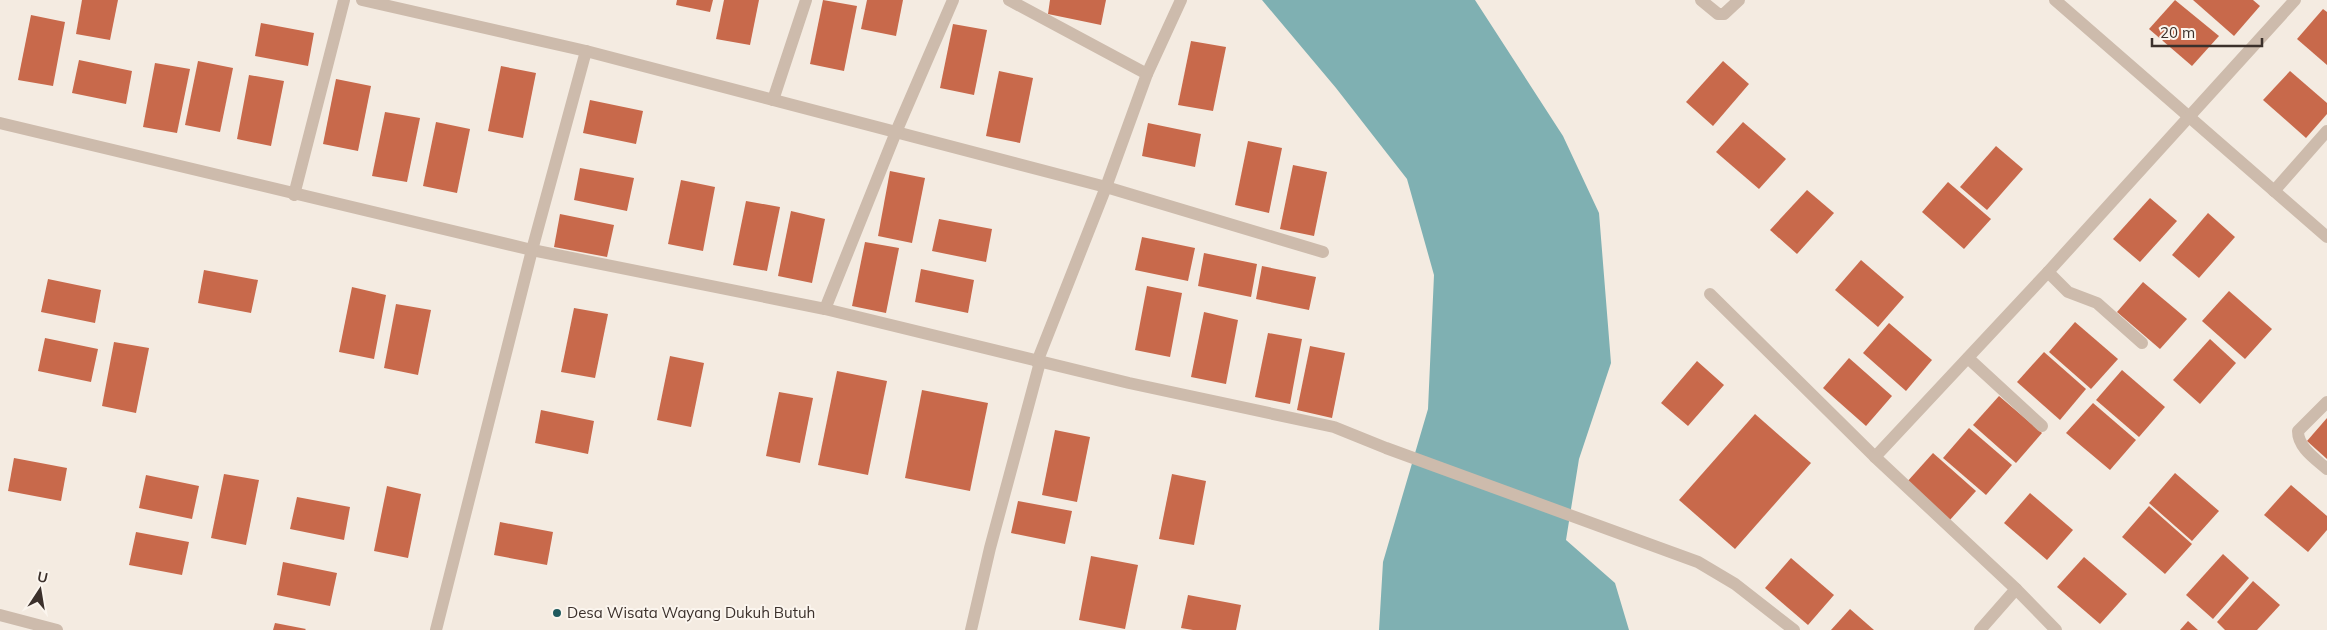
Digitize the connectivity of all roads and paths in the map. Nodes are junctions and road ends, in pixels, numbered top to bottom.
1 (344, 0) edge
2 (362, 0) edge
3 (806, 0) edge
4 (953, 0) edge
5 (1009, 0) edge
6 (1181, 0) edge
7 (1701, 0) edge
8 (1739, 0) edge
9 (2055, 0) edge
10 (2295, 0) edge
11 (586, 51) junction
12 (1148, 74) junction
13 (773, 100) junction
14 (2187, 116) junction
15 (0, 123) edge
16 (2327, 131) edge
17 (896, 132) junction
18 (1106, 187) junction
19 (2274, 191) junction
20 (294, 194) junction
21 (2327, 237) edge
22 (532, 250) junction
23 (1323, 252) dead end
24 (2048, 272) junction
25 (1710, 294) dead end
26 (825, 309) junction
27 (2142, 343) dead end
28 (1968, 358) junction
29 (1038, 362) junction
30 (2327, 402) edge
31 (2042, 426) dead end
32 (1875, 457) junction
33 (2327, 469) edge
34 (2016, 588) junction
35 (0, 615) edge
36 (57, 630) edge
37 (436, 630) edge
38 (971, 630) edge
39 (1794, 630) edge
40 (1980, 630) edge
41 (2056, 630) edge

1 - 20 street
2 - 11 street
3 - 13 street
4 - 17 street
5 - 12 street
6 - 12 street
7 - 8 street
9 - 14 street
10 - 14 street
11 - 13 street
11 - 22 street
12 - 18 street
13 - 17 street
14 - 19 street
14 - 24 street
15 - 20 street
16 - 19 street
17 - 18 street
17 - 26 street
18 - 23 street
18 - 29 street
19 - 21 street
20 - 22 street
22 - 26 street
22 - 37 street
24 - 27 street
24 - 28 street
25 - 32 street
26 - 29 street
28 - 31 street
28 - 32 street
29 - 38 street
29 - 39 street
30 - 33 street
32 - 34 street
34 - 40 street
34 - 41 street
35 - 36 street

